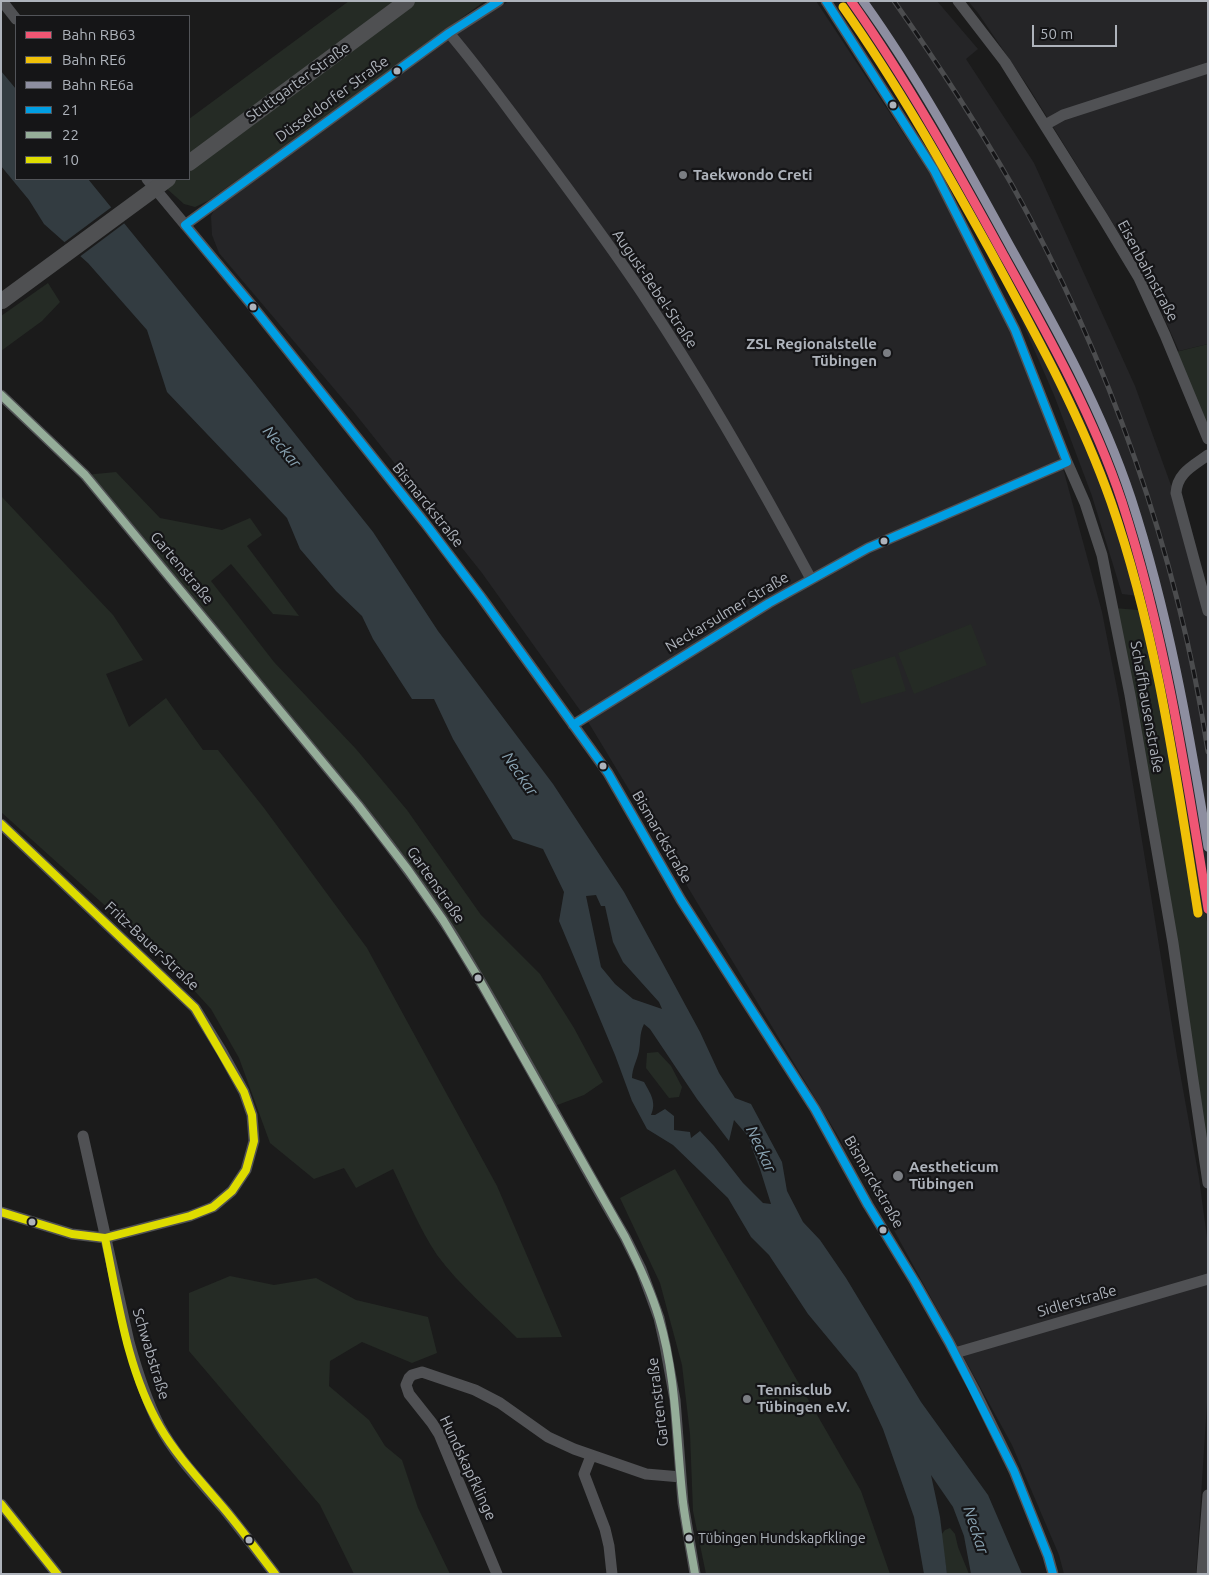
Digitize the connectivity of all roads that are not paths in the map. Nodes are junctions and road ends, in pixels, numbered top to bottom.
1 (2, 1) edge
2 (407, 1) edge
3 (499, 1) edge
4 (826, 1) edge
5 (958, 1) edge
6 (15, 18) edge
7 (449, 32) junction
8 (1208, 68) edge
9 (1045, 125) junction
10 (190, 162) edge
11 (148, 180) edge
12 (167, 180) edge
13 (185, 225) junction
14 (2, 302) edge
15 (1, 395) edge
16 (1208, 439) edge
17 (1208, 456) edge
18 (1067, 462) junction
19 (812, 579) junction
20 (1208, 611) edge
21 (572, 725) junction
22 (1, 824) edge
23 (83, 1136) dead end
24 (1208, 1183) edge
25 (1, 1212) edge
26 (105, 1238) junction
27 (1208, 1279) edge
28 (955, 1353) junction
29 (591, 1456) junction
30 (681, 1477) junction
31 (1208, 1495) edge
32 (1, 1504) edge
33 (57, 1574) edge
34 (275, 1574) edge
35 (498, 1574) edge
36 (612, 1574) edge
37 (695, 1574) edge
38 (1053, 1574) edge
39 (1202, 1574) edge

1 - 6 street
2 - 10 main road, Stuttgarter Straße
3 - 7 street, Düsseldorfer Straße
4 - 18 street, Schaffhausenstraße
5 - 9 street, Eisenbahnstraße
7 - 13 street, Düsseldorfer Straße
7 - 19 street, August-Bebel-Straße
8 - 9 street
9 - 16 street, Eisenbahnstraße
11 - 13 street, Bismarckstraße
12 - 14 main road, bridge
13 - 21 street, Bismarckstraße
15 - 30 street, Gartenstraße
17 - 20 street
18 - 19 street, Neckarsulmer Straße
18 - 24 street, Schaffhausenstraße
19 - 21 street, Neckarsulmer Straße
21 - 28 street, Bismarckstraße
22 - 26 street, Fritz-Bauer-Straße
23 - 26 street, Schwabstraße
25 - 26 street, Fritz-Bauer-Straße
26 - 34 street, Schwabstraße
27 - 28 street, Sidlerstraße
28 - 38 street, Bismarckstraße
29 - 30 street, Hundskapfklinge
29 - 35 street, Hundskapfklinge
29 - 36 street
30 - 37 street, Gartenstraße
31 - 39 street
32 - 33 street

